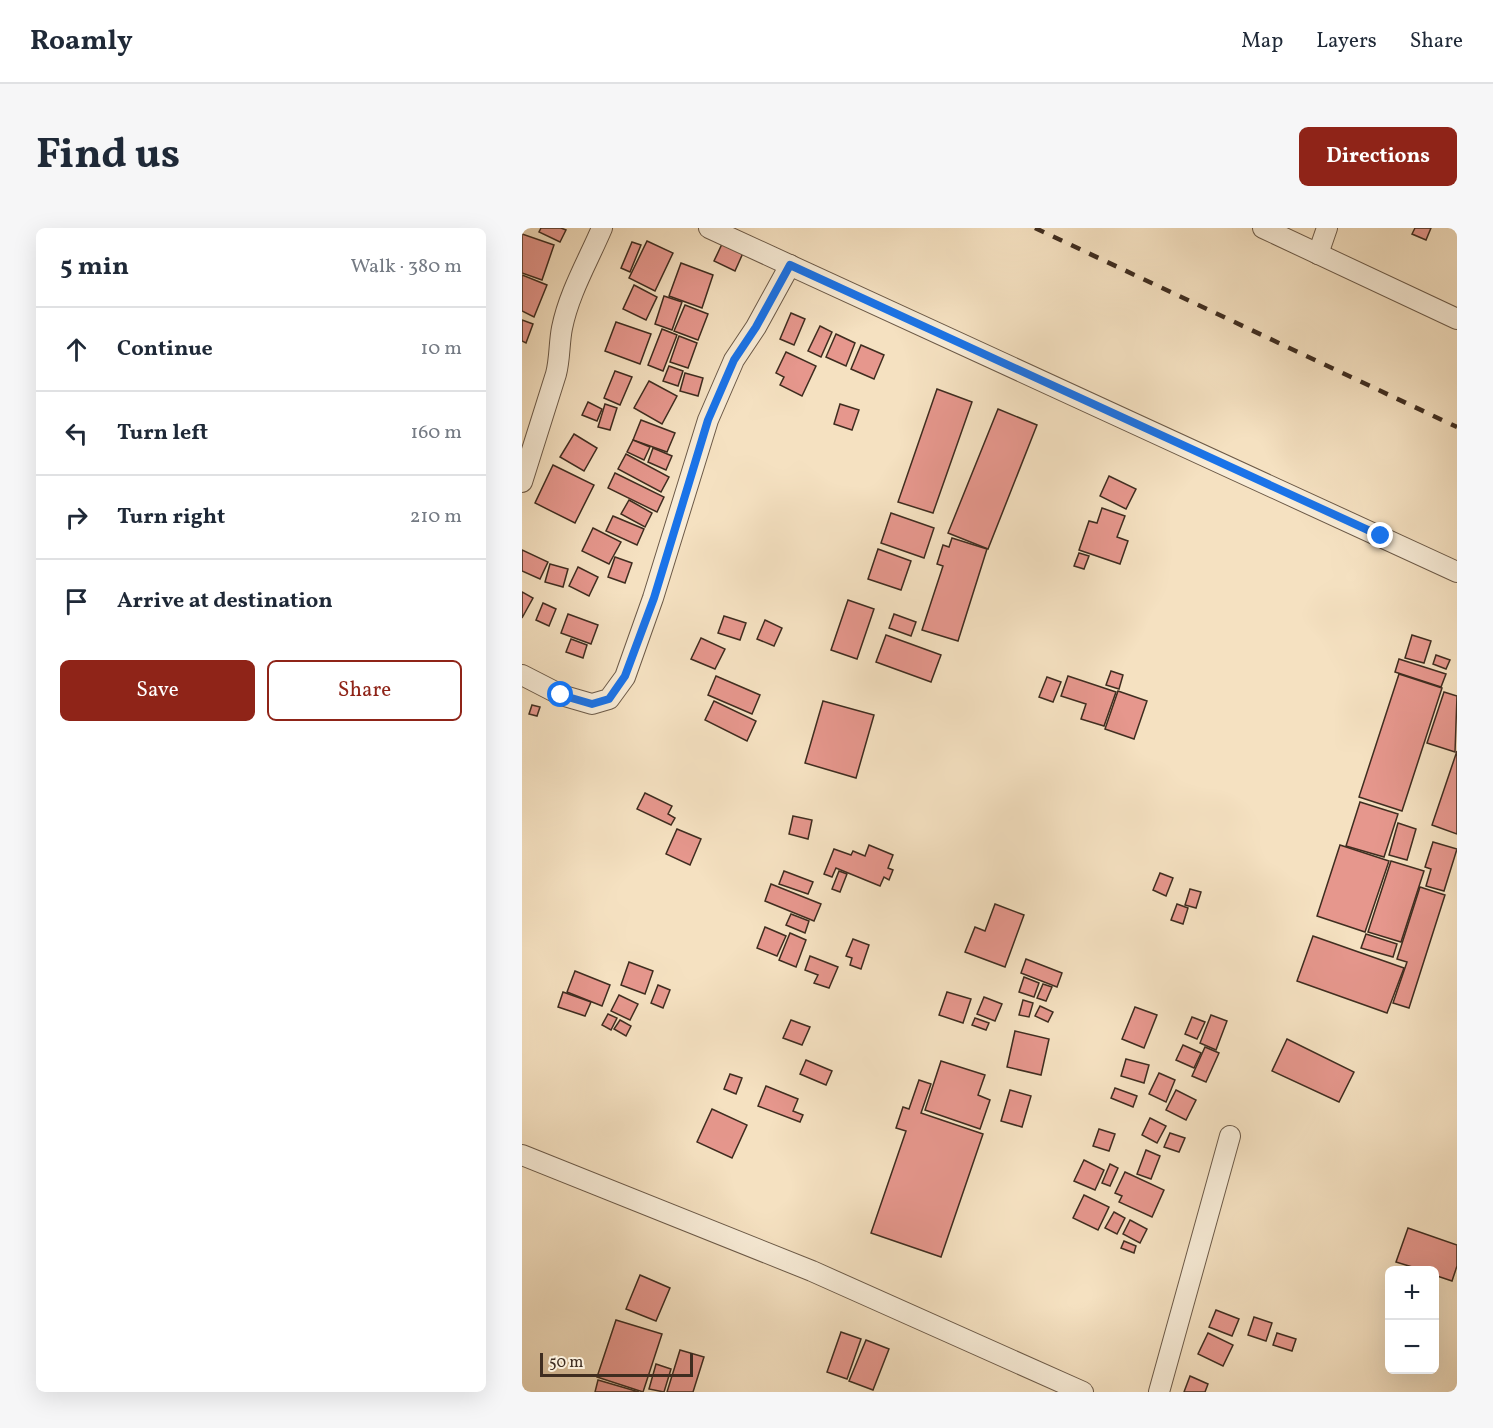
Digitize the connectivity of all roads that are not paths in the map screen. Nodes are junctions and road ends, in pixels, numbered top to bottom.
1 (602, 228) edge
2 (709, 228) edge
3 (1263, 228) edge
4 (1327, 228) edge
5 (1318, 254) junction
6 (790, 265) junction
7 (1457, 319) edge
8 (522, 482) edge
9 (1457, 572) edge
10 (522, 675) edge
11 (1230, 1136) dead end
12 (522, 1155) edge
13 (1083, 1392) edge
14 (1159, 1392) edge

1 - 8 street
2 - 6 street
3 - 5 street
4 - 5 street
5 - 7 street
6 - 9 street
6 - 10 street
11 - 14 street
12 - 13 street

